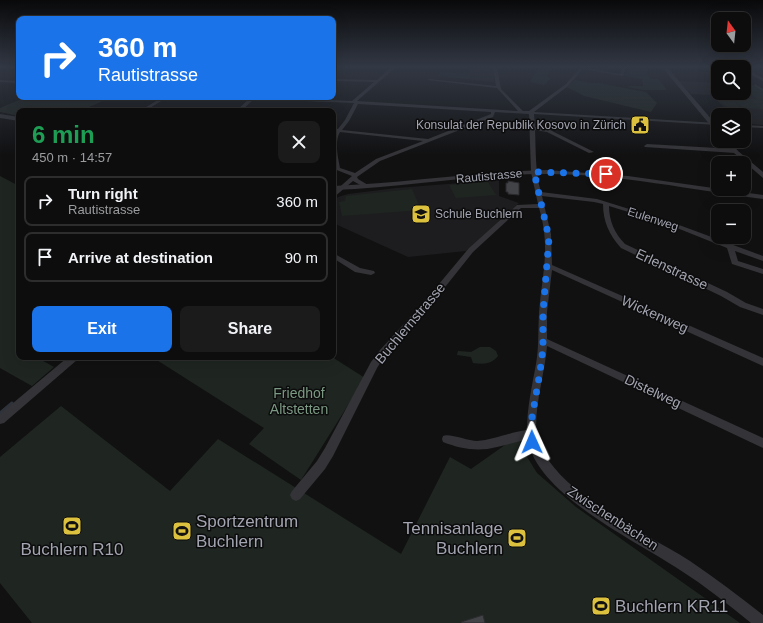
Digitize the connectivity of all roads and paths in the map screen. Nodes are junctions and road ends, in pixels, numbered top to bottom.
1 (361, 96) edge
2 (505, 96) edge
3 (551, 96) edge
4 (690, 96) edge
5 (159, 100) edge
6 (250, 100) edge
7 (331, 100) edge
8 (355, 102) junction
9 (147, 108) edge
10 (241, 108) edge
11 (493, 111) junction
12 (522, 112) junction
13 (531, 112) junction
14 (0, 117) edge
15 (16, 120) edge
16 (711, 120) edge
17 (711, 124) edge
18 (751, 126) edge
19 (763, 127) edge
20 (533, 128) junction
21 (336, 130) edge
22 (336, 131) edge
23 (428, 140) junction
24 (647, 146) dead end
25 (732, 148) edge
26 (735, 151) junction
27 (590, 152) dead end
28 (336, 166) edge
29 (534, 172) junction
30 (355, 176) junction
31 (763, 176) edge
32 (366, 186) junction
33 (336, 188) edge
34 (342, 188) junction
35 (336, 193) edge
36 (538, 194) junction
37 (763, 197) edge
38 (606, 204) junction
39 (541, 206) junction
40 (730, 246) junction
41 (336, 257) edge
42 (763, 259) edge
43 (548, 266) junction
44 (763, 272) edge
45 (371, 273) dead end
46 (763, 312) edge
47 (542, 340) junction
48 (70, 360) edge
49 (763, 362) edge
50 (0, 420) edge
51 (531, 435) junction
52 (447, 439) dead end
53 (763, 443) edge
54 (296, 495) dead end
55 (762, 623) edge

1 - 8 street
2 - 12 street
3 - 13 street
4 - 16 street
5 - 9 street
6 - 10 street
7 - 8 street
8 - 11 street
8 - 21 street
11 - 12 street
11 - 23 street
12 - 13 street
13 - 17 street
13 - 20 street, Zwischenbächen
14 - 15 street
18 - 19 street
20 - 27 street
20 - 29 street, Zwischenbächen
22 - 23 street
23 - 30 street
24 - 26 street
25 - 26 street
26 - 31 street
28 - 30 street
29 - 32 street, Rautistrasse
29 - 36 street, Zwischenbächen
29 - 37 street, Rautistrasse
30 - 32 street
30 - 34 street
32 - 34 street, Rautistrasse
33 - 34 street, Rautistrasse
34 - 35 street
36 - 38 street, Eulenweg
36 - 39 street, Zwischenbächen
38 - 40 street, Eulenweg
38 - 46 street, Erlenstrasse
39 - 43 street, Zwischenbächen
39 - 54 street, Buchlernstrasse
40 - 42 street, Eulenweg
40 - 44 street
41 - 45 street
43 - 47 street, Zwischenbächen
43 - 49 street, Wickenweg
47 - 51 street, Zwischenbächen
47 - 53 street, Distelweg
48 - 50 street
51 - 52 street
51 - 55 street, Zwischenbächen

